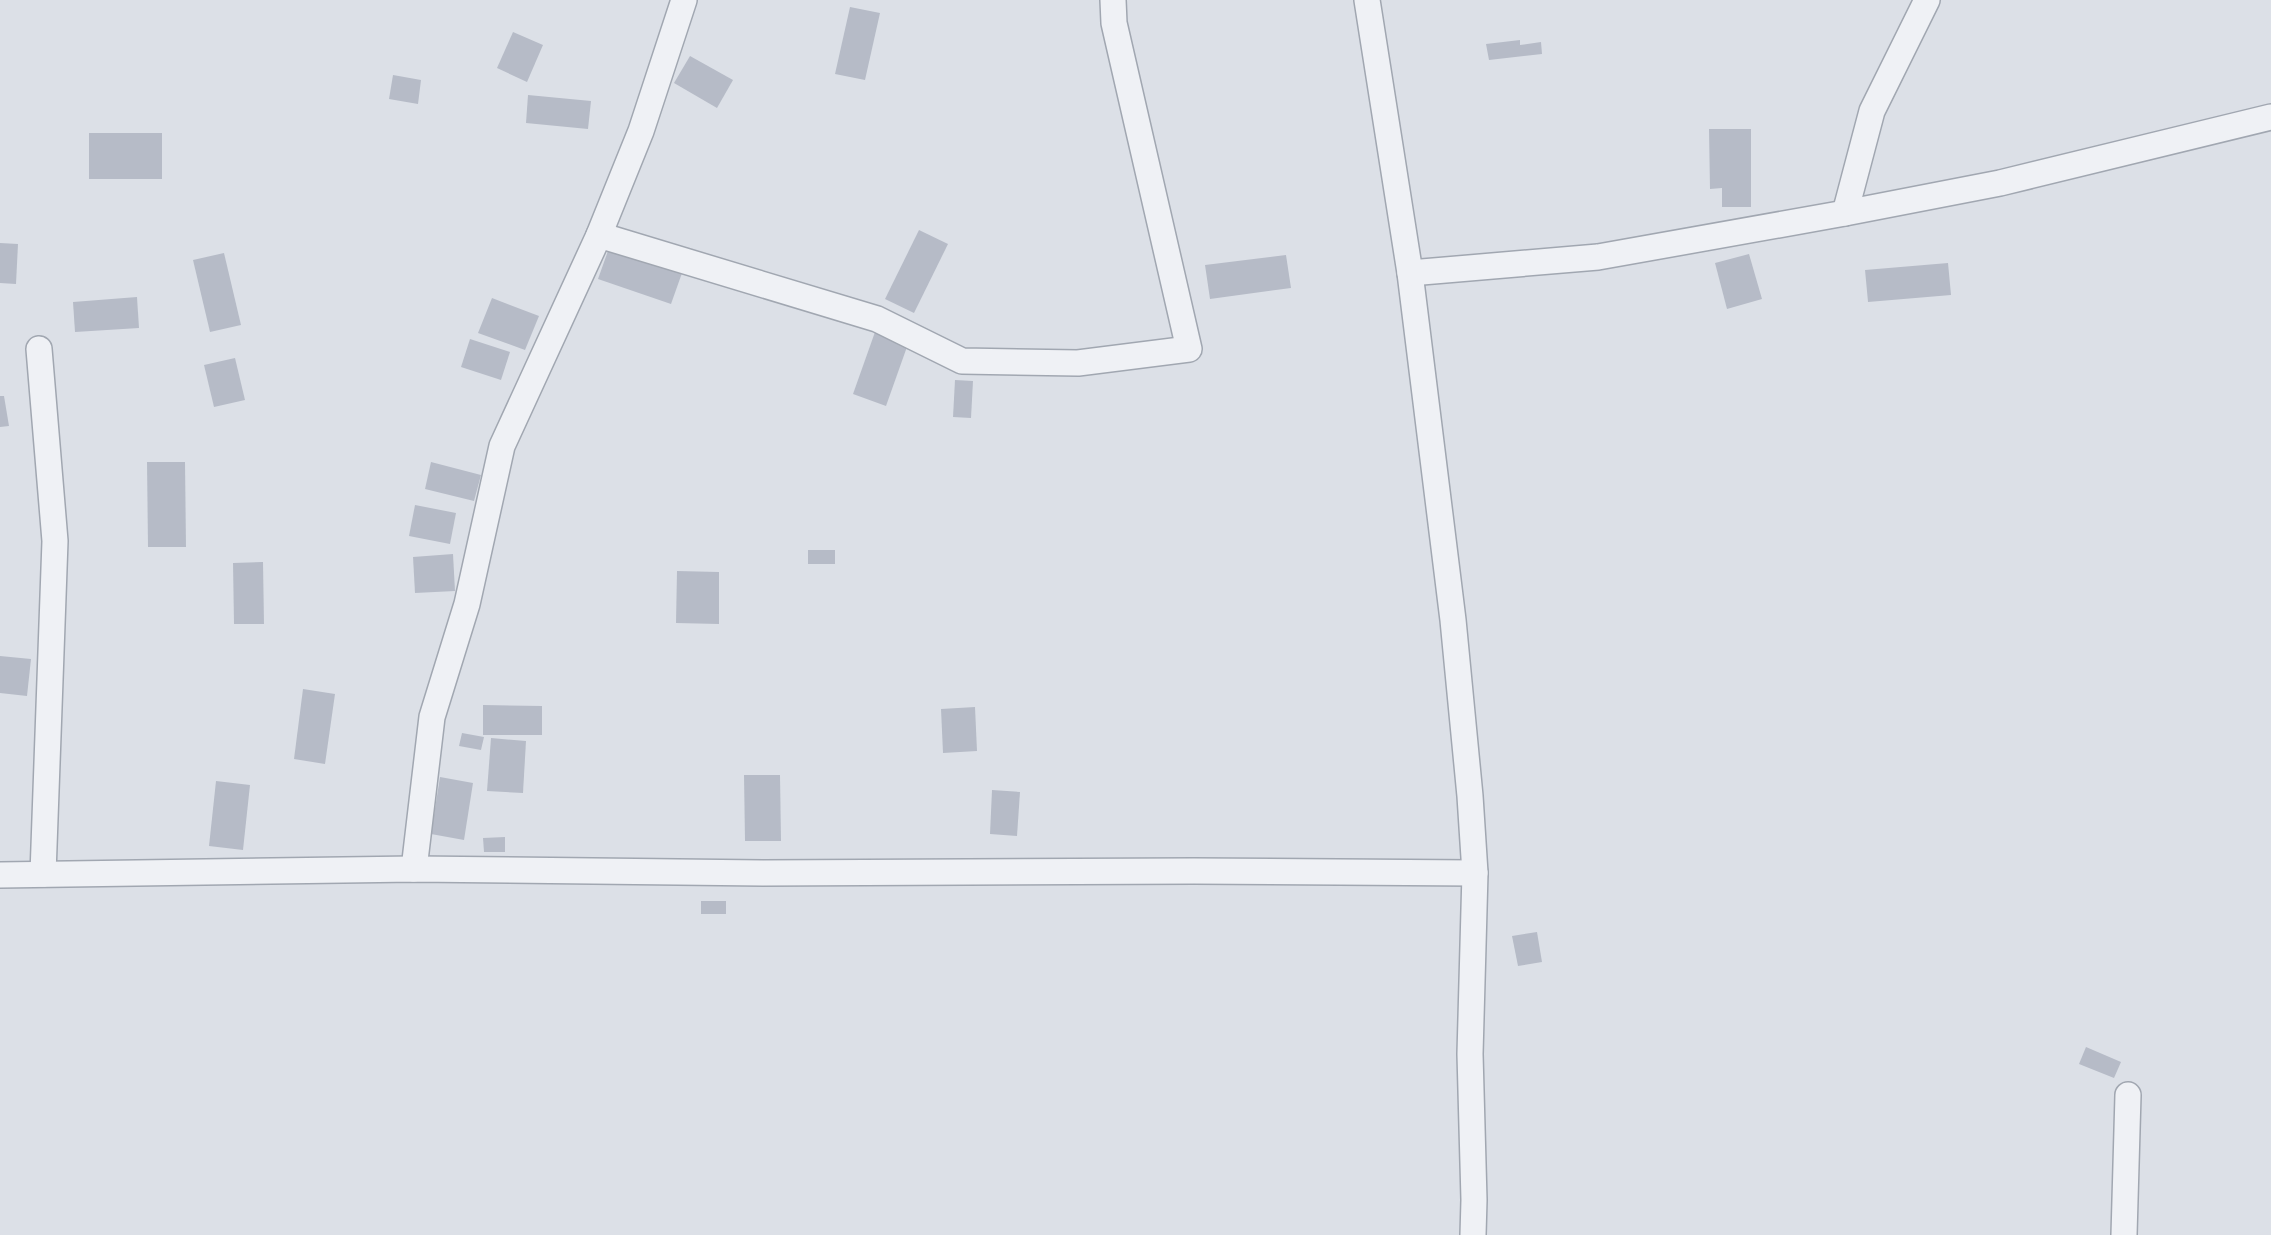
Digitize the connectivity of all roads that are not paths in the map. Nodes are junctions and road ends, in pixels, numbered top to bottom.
1 (684, 0) edge
2 (1113, 0) edge
3 (1367, 0) edge
4 (1927, 0) edge
5 (2271, 117) edge
6 (1845, 213) junction
7 (599, 235) junction
8 (1410, 273) junction
9 (39, 349) dead end
10 (414, 869) junction
11 (1475, 873) junction
12 (43, 874) junction
13 (0, 876) edge
14 (2128, 1095) dead end
15 (1473, 1235) edge
16 (2124, 1235) edge

1 - 7 street
2 - 7 street
3 - 8 street
4 - 6 street
5 - 6 street
6 - 8 street
7 - 10 street
8 - 11 street
9 - 12 street
10 - 11 street
10 - 12 street
11 - 15 street
12 - 13 street
14 - 16 street

